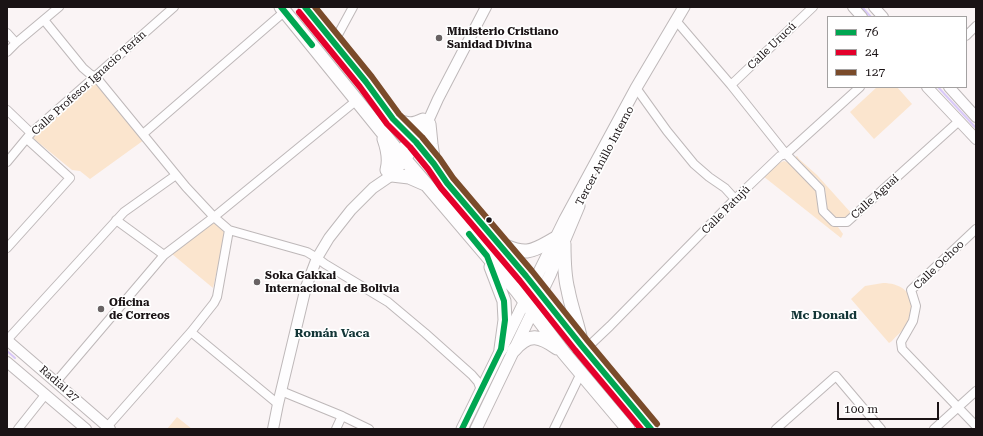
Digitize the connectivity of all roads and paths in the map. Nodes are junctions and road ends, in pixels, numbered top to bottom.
1 (60, 7) edge
2 (174, 7) edge
3 (306, 7) edge
4 (353, 7) edge
5 (486, 7) edge
6 (684, 7) edge
7 (688, 7) edge
8 (813, 7) edge
9 (853, 7) edge
10 (875, 7) edge
11 (282, 9) edge
12 (861, 16) edge
13 (883, 16) edge
14 (44, 20) junction
15 (678, 23) junction
16 (976, 26) edge
17 (7, 33) edge
18 (967, 35) edge
19 (334, 42) junction
20 (16, 43) junction
21 (7, 52) edge
22 (96, 77) junction
23 (731, 85) junction
24 (859, 88) edge
25 (928, 88) edge
26 (949, 88) edge
27 (639, 92) junction
28 (357, 100) junction
29 (7, 110) edge
30 (976, 117) edge
31 (393, 119) junction
32 (959, 121) junction
33 (426, 122) junction
34 (381, 132) junction
35 (143, 134) junction
36 (29, 136) junction
37 (976, 139) edge
38 (414, 140) junction
39 (786, 154) junction
40 (402, 157) junction
41 (7, 162) edge
42 (433, 164) junction
43 (390, 172) junction
44 (176, 176) junction
45 (423, 181) junction
46 (735, 199) junction
47 (214, 217) junction
48 (116, 220) junction
49 (976, 228) edge
50 (229, 230) junction
51 (560, 241) junction
52 (500, 244) junction
53 (7, 248) edge
54 (164, 255) junction
55 (487, 256) junction
56 (317, 258) junction
57 (537, 289) junction
58 (524, 300) junction
59 (533, 311) junction
60 (191, 332) junction
61 (597, 338) junction
62 (7, 340) edge
63 (582, 346) junction
64 (501, 349) junction
65 (514, 350) junction
66 (564, 353) junction
67 (593, 358) junction
68 (7, 362) edge
69 (581, 373) junction
70 (489, 374) junction
71 (472, 375) junction
72 (56, 382) junction
73 (481, 390) junction
74 (282, 391) junction
75 (976, 391) edge
76 (45, 395) junction
77 (278, 404) junction
78 (958, 407) junction
79 (342, 416) junction
80 (976, 426) edge
81 (109, 428) edge
82 (18, 429) edge
83 (86, 429) edge
84 (274, 429) edge
85 (336, 429) edge
86 (369, 429) edge
87 (462, 429) edge
88 (476, 429) edge
89 (554, 429) edge
90 (628, 429) edge
91 (651, 429) edge
92 (776, 429) edge
93 (880, 429) edge
94 (934, 429) edge

1 - 14 street
2 - 22 street, Calle Profesor Ignacio Terán
3 - 19 main road
4 - 19 street
5 - 33 street
6 - 51 main road, Tercer Anillo Interno
7 - 15 main road, Tercer Anillo Interno
8 - 23 street, Calle Urucú
9 - 12 street
10 - 13 street
11 - 28 main road
11 - 35 street
14 - 20 street
14 - 22 street
15 - 23 street, Calle Aguaí
15 - 27 main road, Tercer Anillo Interno
16 - 18 street
17 - 20 street
19 - 31 main road
20 - 21 street
22 - 35 street
22 - 36 street, Calle Profesor Ignacio Terán
23 - 39 street, Calle Aguaí
24 - 39 street, Calle Patujú
25 - 32 street
26 - 30 street
27 - 46 street
27 - 51 main road, Tercer Anillo Interno
28 - 34 main road
28 - 47 street
29 - 36 street
31 - 33 main road
31 - 34 main road
31 - 38 main road
32 - 37 street
32 - 39 street, Calle Aguaí
33 - 38 street
33 - 42 main road
34 - 40 main road
34 - 43 main road
35 - 44 street
36 - 41 street, Calle Profesor Ignacio Terán
36 - 53 street
38 - 40 street
38 - 42 main road
39 - 46 street, Calle Patujú
40 - 43 street
40 - 45 main road
42 - 45 main road
42 - 52 main road
43 - 45 main road
43 - 56 street
44 - 47 street
44 - 48 street
45 - 55 main road
46 - 61 street, Calle Patujú
47 - 50 street
47 - 54 street
48 - 54 street
48 - 62 street
49 - 78 street, Calle Ochoo
50 - 56 street
50 - 60 street
51 - 52 main road
51 - 57 main road, Tercer Anillo Interno
51 - 63 main road
52 - 57 main road
54 - 72 street
55 - 58 main road
55 - 64 main road
56 - 71 street
56 - 74 street
57 - 58 main road, Tercer Anillo Interno
57 - 59 main road, Tercer Anillo Interno
57 - 63 main road
58 - 59 main road
58 - 64 main road, Tercer Anillo Interno
59 - 65 main road, Tercer Anillo Interno
59 - 66 main road
60 - 77 street
60 - 81 street
61 - 63 street, Calle Patujú
61 - 67 street
62 - 72 street, Radial 27
63 - 67 main road
64 - 70 main road, Tercer Anillo Interno
65 - 66 main road
65 - 88 main road, Tercer Anillo Interno
66 - 69 main road
67 - 91 main road
68 - 76 street, Radial 27
69 - 89 street
69 - 90 main road
70 - 71 street
70 - 73 main road, Tercer Anillo Interno
71 - 73 street
72 - 81 street, Radial 27
73 - 87 main road, Tercer Anillo Interno
74 - 77 street
74 - 79 street
75 - 78 street
76 - 82 street
76 - 83 street, Radial 27
77 - 84 street
78 - 80 street
78 - 94 street
79 - 85 street
79 - 86 street
92 - 93 street

